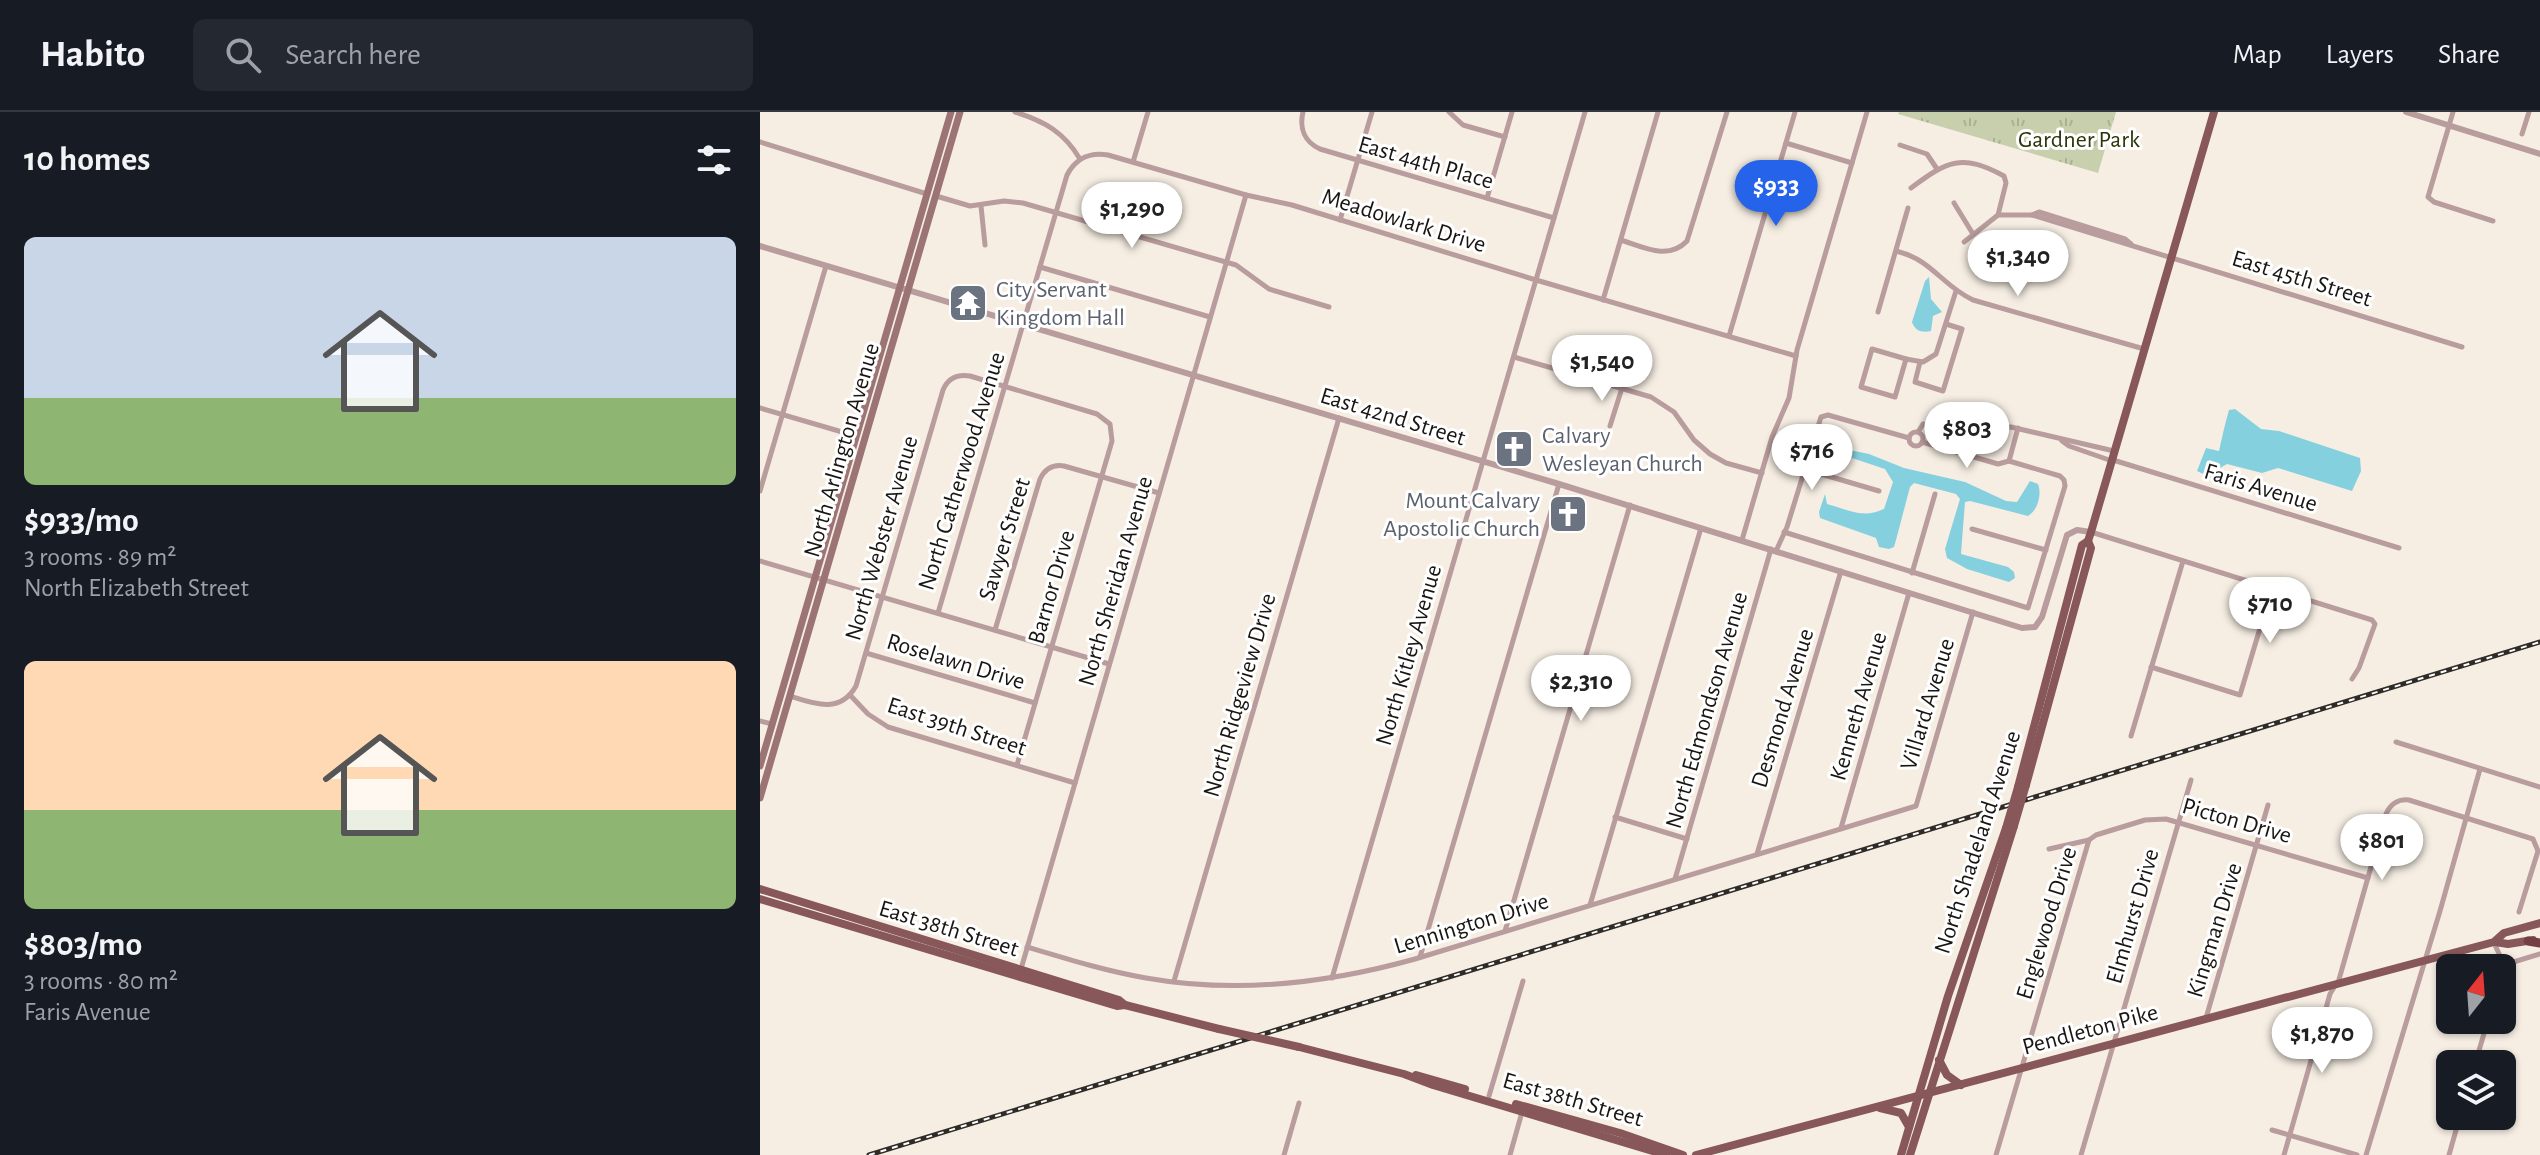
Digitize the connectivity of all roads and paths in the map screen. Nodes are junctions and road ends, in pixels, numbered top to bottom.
1 (951, 112) edge
2 (960, 112) edge
3 (1015, 112) edge
4 (1148, 112) edge
5 (1303, 112) edge
6 (1372, 112) edge
7 (1449, 112) edge
8 (1512, 112) edge
9 (1585, 112) edge
10 (1658, 112) edge
11 (1727, 112) edge
12 (1795, 112) edge
13 (1867, 112) edge
14 (2214, 112) edge
15 (2406, 112) edge
16 (2453, 112) edge
17 (2529, 112) edge
18 (2449, 125) junction
19 (2522, 134) dead end
20 (1505, 137) junction
21 (760, 142) edge
22 (1786, 143) junction
23 (1900, 145) dead end
24 (2540, 154) edge
25 (1080, 159) junction
26 (1358, 161) junction
27 (1133, 162) junction
28 (1852, 163) junction
29 (1937, 169) junction
30 (1911, 188) dead end
31 (931, 195) junction
32 (1246, 195) junction
33 (1487, 198) junction
34 (1954, 203) dead end
35 (981, 206) junction
36 (1908, 208) dead end
37 (1056, 213) junction
38 (1998, 215) junction
39 (1554, 218) junction
40 (1340, 220) junction
41 (2493, 221) dead end
42 (1973, 234) junction
43 (1621, 240) junction
44 (1964, 242) dead end
45 (985, 245) dead end
46 (760, 246) edge
47 (1896, 251) junction
48 (2172, 256) junction
49 (1226, 263) junction
50 (826, 266) junction
51 (1040, 267) junction
52 (1536, 280) junction
53 (904, 290) junction
54 (1956, 291) junction
55 (1603, 300) junction
56 (1329, 307) dead end
57 (1878, 312) dead end
58 (1210, 317) junction
59 (1946, 324) junction
60 (1023, 326) junction
61 (1729, 336) junction
62 (2462, 347) dead end
63 (2144, 349) junction
64 (1796, 356) junction
65 (1514, 357) junction
66 (1906, 359) junction
67 (1920, 362) junction
68 (1194, 376) junction
69 (1005, 387) junction
70 (1622, 388) junction
71 (760, 408) edge
72 (783, 414) junction
73 (1339, 418) junction
74 (1610, 426) dead end
75 (2018, 428) junction
76 (1918, 432) junction
77 (856, 436) junction
78 (1909, 438) junction
79 (2061, 440) junction
80 (1922, 442) junction
81 (2113, 458) junction
82 (2009, 461) junction
83 (1483, 462) junction
84 (1804, 469) junction
85 (1762, 473) junction
86 (1102, 476) junction
87 (1559, 484) junction
88 (760, 491) edge
89 (1879, 491) dead end
90 (1159, 494) junction
91 (1935, 494) dead end
92 (1630, 505) junction
93 (1701, 528) junction
94 (1972, 529) dead end
95 (1784, 532) junction
96 (2089, 537) junction
97 (1742, 540) junction
98 (2399, 548) dead end
99 (1774, 550) junction
100 (2046, 550) junction
101 (2183, 560) junction
102 (760, 561) edge
103 (1841, 571) junction
104 (1912, 573) junction
105 (814, 577) junction
106 (824, 580) junction
107 (2272, 588) junction
108 (1909, 593) junction
109 (882, 597) junction
110 (1973, 612) junction
111 (938, 613) junction
112 (995, 630) junction
113 (1052, 647) junction
114 (866, 653) junction
115 (1109, 664) junction
116 (2151, 667) junction
117 (2352, 679) dead end
118 (850, 695) junction
119 (790, 696) junction
120 (1035, 703) junction
121 (760, 721) edge
122 (772, 724) junction
123 (2131, 736) dead end
124 (2396, 742) dead end
125 (1017, 765) junction
126 (760, 766) edge
127 (2480, 769) junction
128 (2191, 780) dead end
129 (1075, 783) junction
130 (2540, 787) edge
131 (760, 798) edge
132 (2268, 805) dead end
133 (1916, 806) joint
134 (1615, 817) junction
135 (2467, 817) junction
136 (2178, 822) junction
137 (2010, 827) junction
138 (1841, 829) junction
139 (1687, 839) junction
140 (2089, 840) junction
141 (2258, 845) junction
142 (2049, 849) dead end
143 (1757, 855) junction
144 (2368, 878) junction
145 (1675, 880) junction
146 (760, 889) edge
147 (760, 899) edge
148 (1589, 906) junction
149 (2519, 912) dead end
150 (2540, 923) edge
151 (1505, 932) junction
152 (2528, 941) joint
153 (2540, 941) edge
154 (2494, 942) junction
155 (1027, 947) junction
156 (2540, 954) edge
157 (1420, 958) junction
158 (2424, 960) junction
159 (1020, 974) junction
160 (1332, 978) junction
161 (1174, 981) junction
162 (1523, 981) dead end
163 (2337, 983) junction
164 (2206, 1019) junction
165 (2113, 1043) junction
166 (1939, 1060) junction
167 (2023, 1067) junction
168 (1404, 1074) junction
169 (1961, 1085) junction
170 (1929, 1092) junction
171 (1919, 1095) junction
172 (1489, 1096) junction
173 (1299, 1103) dead end
174 (1875, 1107) junction
175 (1522, 1112) junction
176 (1909, 1128) junction
177 (2272, 1130) dead end
178 (2456, 1130) edge
179 (2290, 1135) junction
180 (1284, 1155) edge
181 (1510, 1155) edge
182 (1666, 1155) edge
183 (1683, 1155) edge
184 (1696, 1155) edge
185 (1901, 1155) edge
186 (1910, 1155) edge
187 (1996, 1155) edge
188 (2081, 1155) edge
189 (2284, 1155) edge
190 (2357, 1155) edge
191 (2366, 1155) edge
192 (2449, 1155) edge

1 - 31 main road, North Arlington Avenue
2 - 31 main road, North Arlington Avenue
3 - 25 street
4 - 27 street
5 - 26 street, East 44th Place
6 - 26 street
7 - 20 street
8 - 20 street
9 - 39 street, North Kitley Avenue
10 - 43 street
11 - 43 street
12 - 22 street
13 - 28 street
14 - 48 main road, North Shadeland Avenue
15 - 18 street
16 - 18 street
17 - 19 street
18 - 24 street
18 - 41 street
20 - 33 street
21 - 31 street
22 - 28 street
22 - 61 street
23 - 29 street
25 - 27 street, Meadowlark Drive
25 - 37 street, North Catherwood Avenue
26 - 33 street, East 44th Place
26 - 40 street
27 - 32 street, Meadowlark Drive
28 - 64 street
29 - 30 street
29 - 38 street
31 - 35 street
31 - 53 main road, North Arlington Avenue
32 - 40 street, Meadowlark Drive
32 - 49 street, North Sheridan Avenue
33 - 39 street, East 44th Place
34 - 42 street
35 - 37 street
35 - 45 street
36 - 47 street
37 - 49 street
37 - 51 street, North Catherwood Avenue
38 - 42 street
38 - 48 street, East 45th Street
39 - 52 street, North Kitley Avenue
40 - 52 street, Meadowlark Drive
42 - 44 street
43 - 55 street
46 - 50 street, East 42nd Street
47 - 54 street
47 - 57 street
48 - 62 street, East 45th Street
48 - 63 main road, North Shadeland Avenue
49 - 56 street
49 - 58 street, North Sheridan Avenue
50 - 53 street, East 42nd Street
50 - 72 street
51 - 58 street
51 - 60 street, North Catherwood Avenue
52 - 55 street, Meadowlark Drive
52 - 65 street, North Kitley Avenue
53 - 60 street, East 42nd Street
53 - 77 main road, North Arlington Avenue
53 - 106 main road, North Arlington Avenue
54 - 59 street
54 - 63 street
55 - 61 street, Meadowlark Drive
58 - 68 street, North Sheridan Avenue
59 - 67 street
59 - 67 street
60 - 68 street, East 42nd Street
60 - 69 street, North Catherwood Avenue
61 - 64 street, Meadowlark Drive
63 - 81 main road, North Shadeland Avenue
64 - 85 street
65 - 70 street
65 - 83 street, North Kitley Avenue
66 - 66 street
66 - 67 street
68 - 73 street, East 42nd Street
68 - 90 street, North Sheridan Avenue
69 - 86 street, Barnor Drive
69 - 109 street, North Webster Avenue
69 - 111 street, North Catherwood Avenue
70 - 74 street
70 - 85 street
71 - 72 street
72 - 77 street
72 - 88 street
73 - 83 street, East 42nd Street
73 - 161 street, North Ridgeview Drive
75 - 76 street, Faris Avenue
75 - 79 street, Faris Avenue
75 - 82 street
76 - 78 street
76 - 80 street
77 - 105 main road, North Arlington Avenue
78 - 80 street
78 - 84 street, North Edmondson Avenue
79 - 81 street, Faris Avenue
79 - 81 street, Faris Avenue
80 - 82 street
81 - 96 main road, North Shadeland Avenue
81 - 98 street, Faris Avenue
82 - 100 street
83 - 87 street, East 42nd Street
83 - 160 street, North Kitley Avenue
84 - 89 street
84 - 95 street, North Edmondson Avenue
85 - 97 street
86 - 90 street
86 - 112 street, Sawyer Street
86 - 113 street, Barnor Drive
87 - 92 street, East 42nd Street
87 - 157 street
90 - 115 street, North Sheridan Avenue
91 - 104 street
92 - 93 street, East 42nd Street
92 - 151 street
93 - 97 street, East 42nd Street
93 - 134 street
94 - 100 street
95 - 99 street, North Edmondson Avenue
95 - 104 street
96 - 101 street
96 - 110 street, East 42nd Street
96 - 137 main road, North Shadeland Avenue, bridge
97 - 99 street, East 42nd Street
99 - 103 street, East 42nd Street
99 - 139 street, North Edmondson Avenue
100 - 104 street
101 - 107 street
101 - 116 street
102 - 105 street
103 - 108 street, East 42nd Street
103 - 143 street, Desmond Avenue
105 - 106 street
105 - 122 main road, North Arlington Avenue
106 - 109 street
106 - 119 main road, North Arlington Avenue
107 - 116 street
107 - 117 street
108 - 110 street, East 42nd Street
108 - 138 street, Kenneth Avenue
109 - 111 street
109 - 114 street, North Webster Avenue
110 - 133 street, Villard Avenue
111 - 112 street
112 - 113 street
113 - 115 street
113 - 120 street, Barnor Drive
114 - 118 street, North Webster Avenue
114 - 120 street, Roselawn Drive
115 - 129 street, North Sheridan Avenue
116 - 123 street
118 - 119 street
118 - 125 street, East 39th Street
119 - 131 main road, North Arlington Avenue
120 - 125 street, Barnor Drive
121 - 122 street
122 - 126 main road, North Arlington Avenue
124 - 127 street
125 - 129 street, East 39th Street
127 - 130 street
127 - 135 street
128 - 136 street, Elmhurst Drive
129 - 155 street, North Sheridan Avenue
132 - 141 street, Kingman Drive
133 - 138 street, Lennington Drive
134 - 139 street
134 - 148 street
135 - 144 street
135 - 149 street
135 - 158 street
136 - 140 street, Picton Drive
136 - 141 street, Picton Drive
136 - 165 street, Elmhurst Drive
137 - 166 main road, North Shadeland Avenue
137 - 171 main road, North Shadeland Avenue
138 - 143 street, Lennington Drive
139 - 145 street, North Edmondson Avenue
140 - 142 street, Picton Drive
140 - 167 street, Englewood Drive
141 - 144 street, Picton Drive
141 - 164 street, Kingman Drive
143 - 145 street, Lennington Drive
144 - 163 street
145 - 148 street, Lennington Drive
146 - 159 main road, East 38th Street
147 - 159 main road, East 38th Street
148 - 151 street, Lennington Drive
150 - 154 main road, Pendleton Pike
151 - 157 street, Lennington Drive
152 - 153 highway
152 - 154 main road, Pendleton Pike
154 - 156 street
154 - 158 main road, Pendleton Pike
155 - 159 street, North Sheridan Avenue
155 - 161 street, Lennington Drive
157 - 160 street, Lennington Drive
158 - 163 main road, Pendleton Pike
158 - 191 street
159 - 168 main road, East 38th Street, bridge
160 - 161 street, Lennington Drive
162 - 172 street
163 - 164 main road, Pendleton Pike
163 - 179 street
164 - 165 main road, Pendleton Pike
165 - 167 main road, Pendleton Pike
165 - 188 street, Elmhurst Drive
166 - 169 main road
166 - 170 main road, North Shadeland Avenue
167 - 169 main road, Pendleton Pike
167 - 187 street, Englewood Drive
168 - 172 main road, East 38th Street
168 - 175 main road, East 38th Street
169 - 170 main road, Pendleton Pike
170 - 171 main road, Pendleton Pike
170 - 186 main road, North Shadeland Avenue
171 - 174 main road, Pendleton Pike
171 - 176 main road, North Shadeland Avenue
172 - 183 main road, East 38th Street
173 - 180 street
174 - 176 main road
174 - 184 main road, Pendleton Pike
175 - 181 street
175 - 182 main road, East 38th Street
176 - 185 main road, North Shadeland Avenue
177 - 179 street
178 - 192 street
179 - 189 street
179 - 190 street

